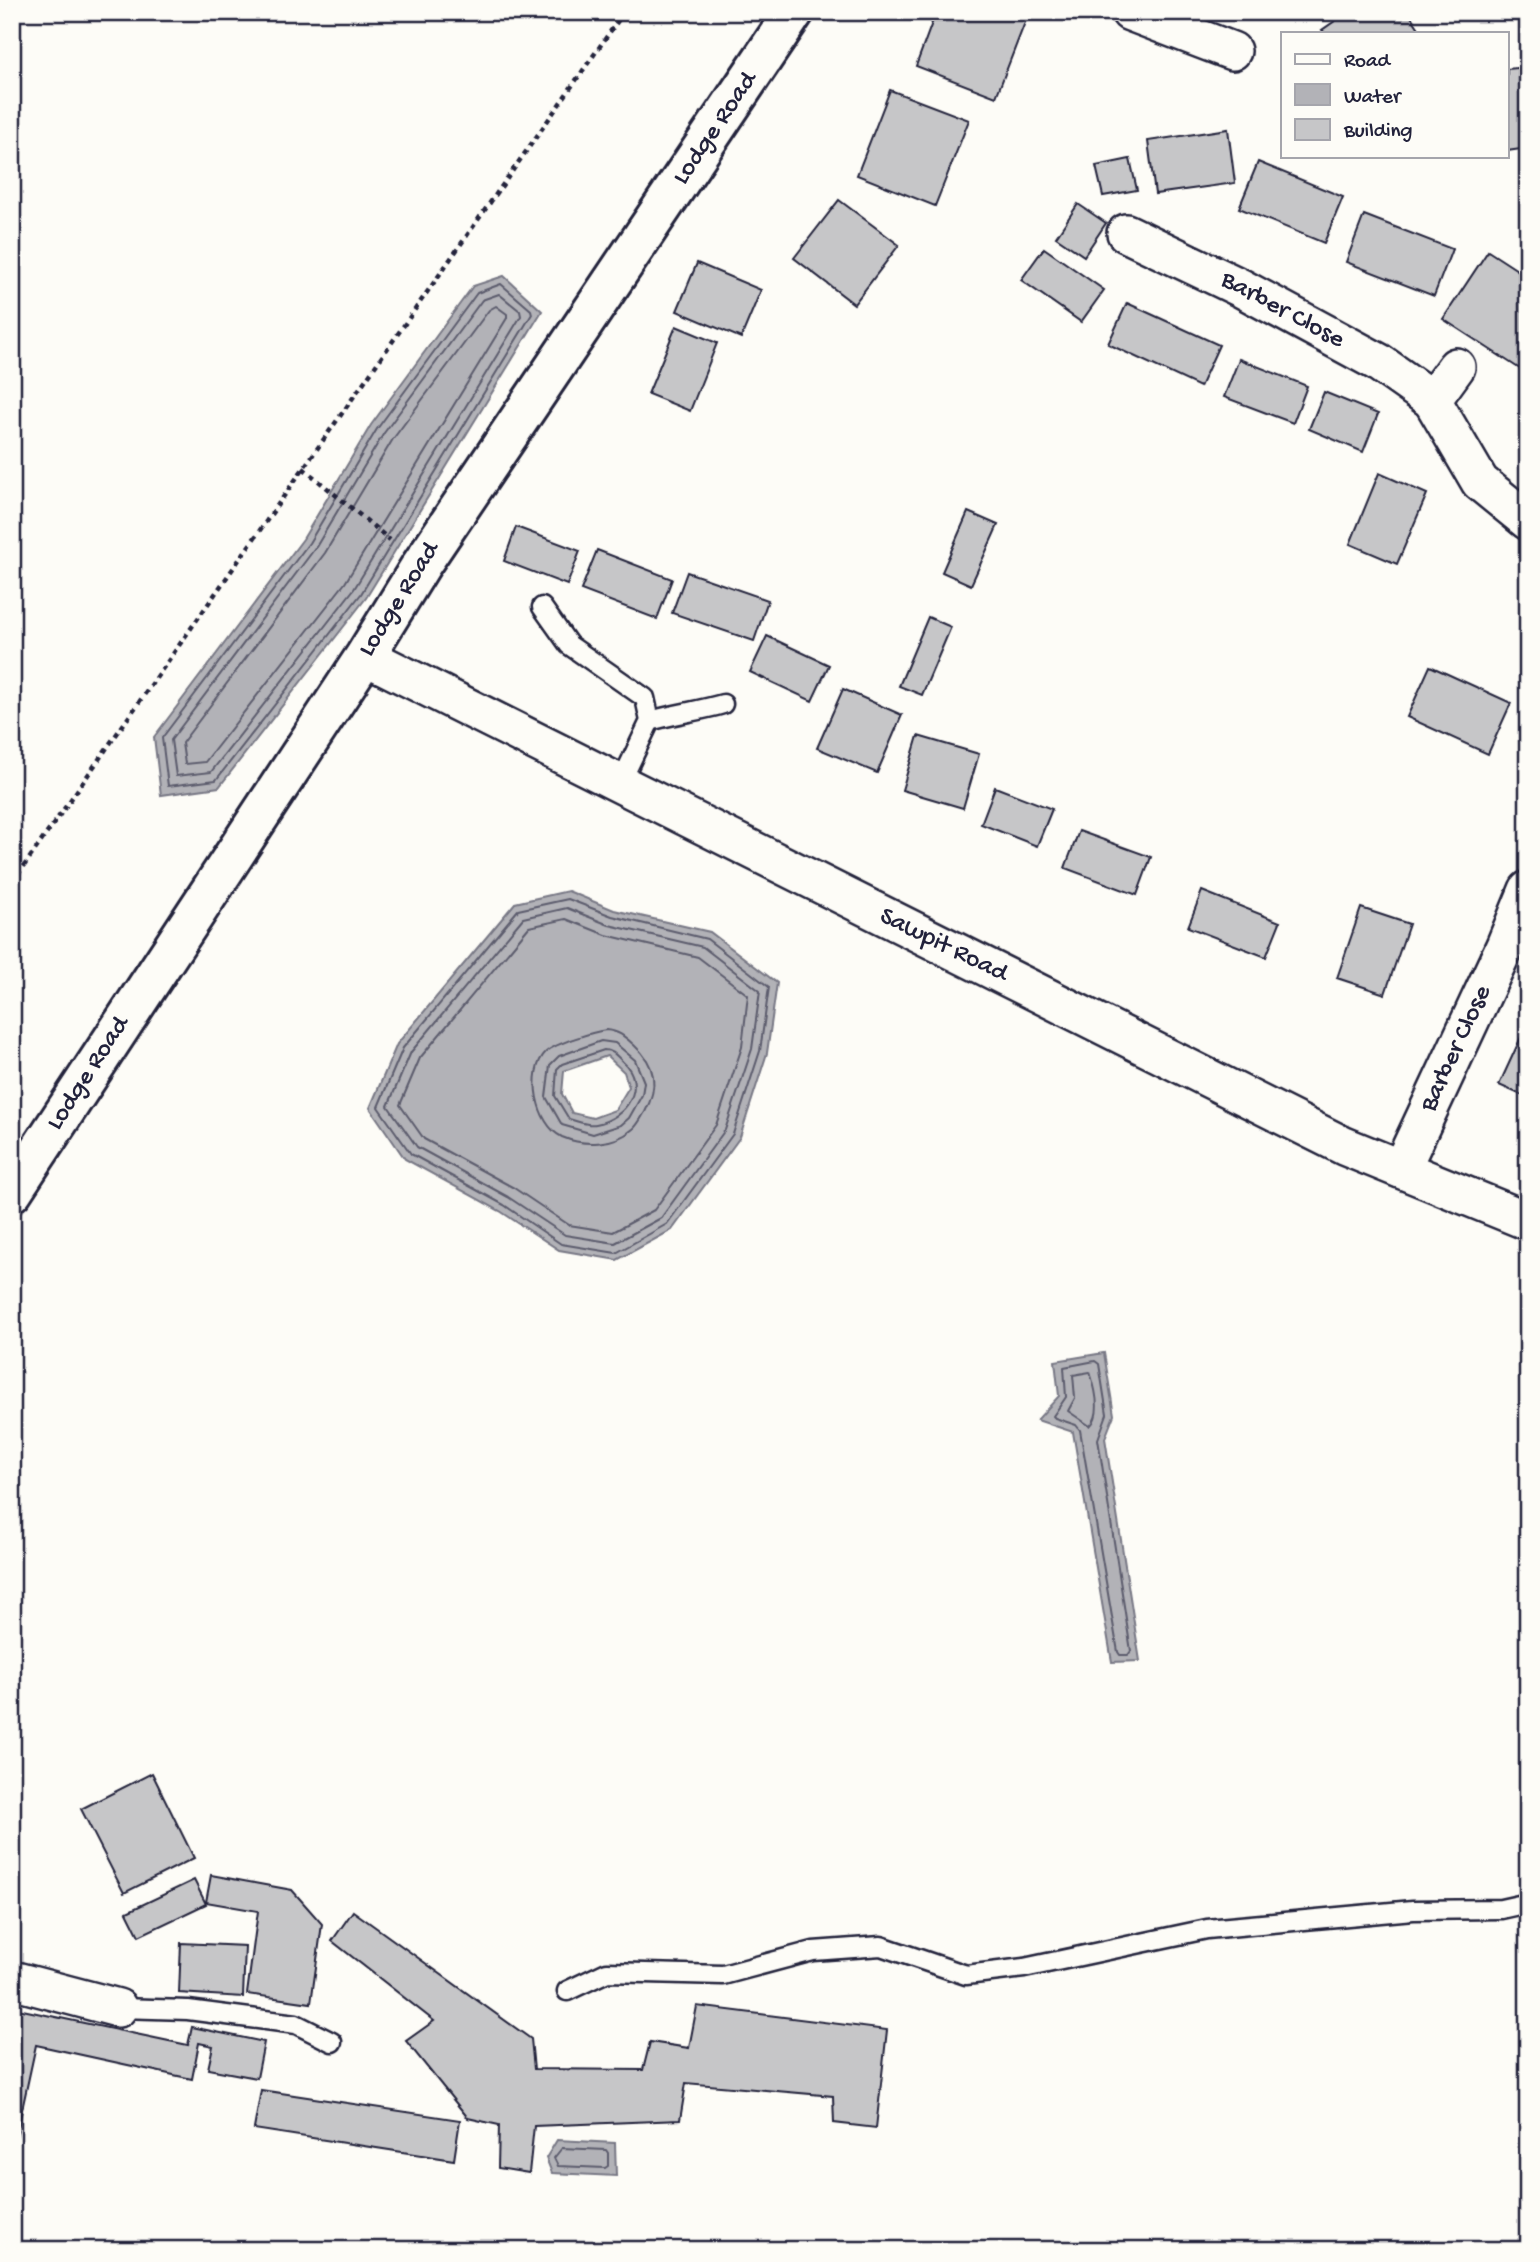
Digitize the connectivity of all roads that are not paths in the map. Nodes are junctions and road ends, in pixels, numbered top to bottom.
1 (794, 12) edge
2 (1130, 12) edge
3 (1232, 51) dead end
4 (1126, 233) dead end
5 (1456, 367) dead end
6 (1432, 400) junction
7 (1528, 521) edge
8 (542, 607) dead end
9 (365, 656) junction
10 (723, 704) dead end
11 (650, 720) junction
12 (620, 785) junction
13 (1528, 890) edge
14 (1401, 1169) junction
15 (12, 1192) edge
16 (1528, 1221) edge
17 (1528, 1903) edge
18 (12, 1980) edge
19 (567, 1991) dead end
20 (118, 2008) joint
21 (332, 2042) dead end

1 - 9 main road, Lodge Road
2 - 3 street
4 - 6 street, Barber Close
5 - 6 street
6 - 7 street, Barber Close
8 - 11 lane
9 - 12 street, Sawpit Road
9 - 15 main road, Lodge Road
10 - 11 lane
11 - 12 lane
12 - 14 street, Sawpit Road
13 - 14 street, Barber Close
14 - 16 street, Sawpit Road
17 - 19 lane
18 - 20 street
20 - 21 lane

